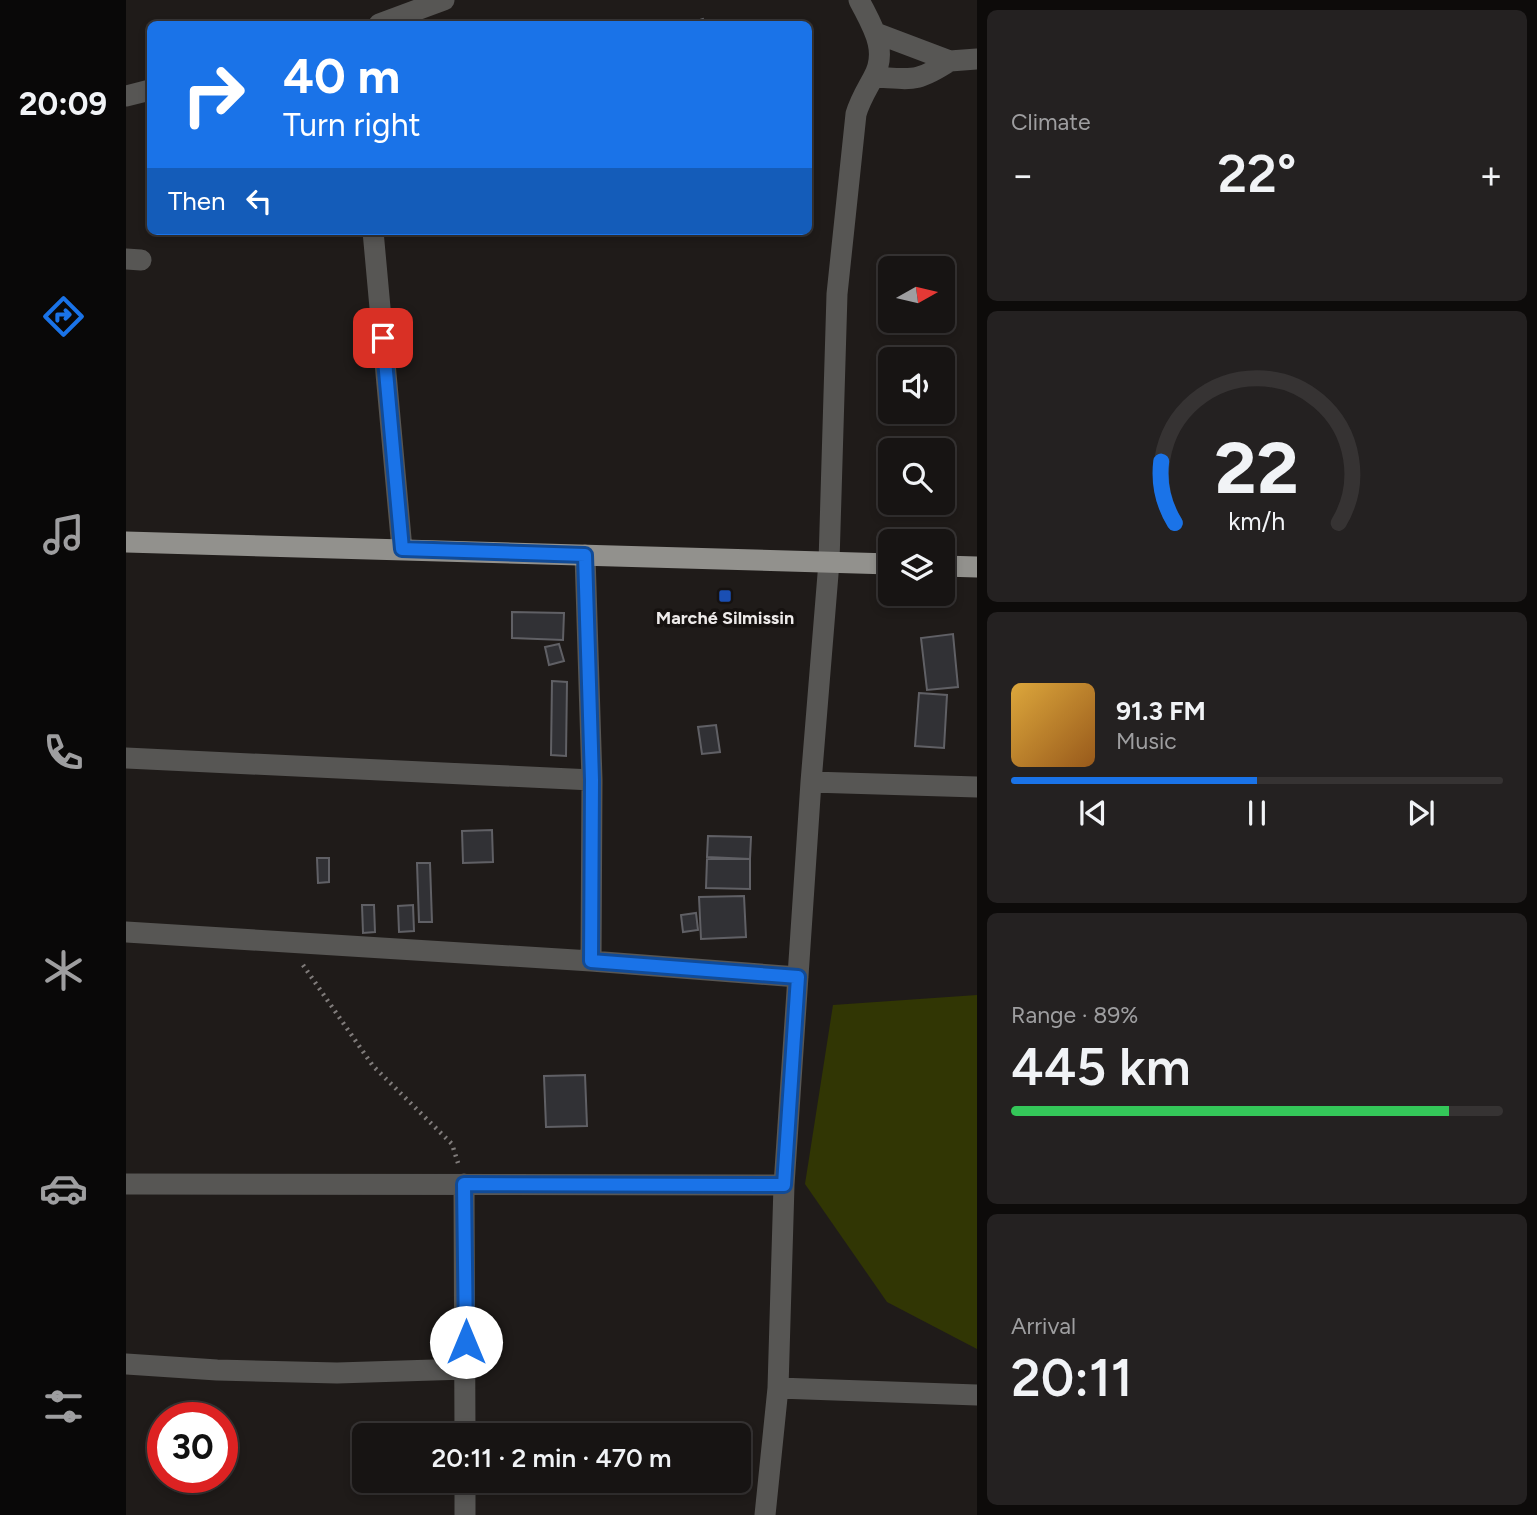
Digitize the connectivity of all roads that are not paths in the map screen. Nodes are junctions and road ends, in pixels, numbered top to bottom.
1 (444, 0) edge
2 (859, 0) edge
3 (387, 21) edge
4 (876, 33) junction
5 (977, 59) edge
6 (950, 61) junction
7 (874, 77) junction
8 (147, 91) edge
9 (126, 96) edge
10 (373, 235) edge
11 (126, 542) edge
12 (402, 549) junction
13 (585, 555) junction
14 (829, 562) junction
15 (878, 564) edge
16 (955, 566) edge
17 (977, 567) edge
18 (126, 758) edge
19 (592, 780) junction
20 (811, 782) junction
21 (977, 787) edge
22 (126, 932) edge
23 (591, 961) junction
24 (798, 977) junction
25 (126, 1184) edge
26 (464, 1184) junction
27 (784, 1185) junction
28 (126, 1364) edge
29 (466, 1369) junction
30 (778, 1388) junction
31 (977, 1395) edge
32 (465, 1423) edge
33 (465, 1493) edge
34 (465, 1515) edge
35 (765, 1515) edge

1 - 3 street
2 - 4 street
4 - 6 street
4 - 7 street
5 - 6 street
6 - 7 street
7 - 14 street
8 - 9 street
10 - 12 street
11 - 12 main road
12 - 13 main road
13 - 14 main road
13 - 19 street
14 - 15 main road
14 - 20 street
16 - 17 main road
18 - 19 street
19 - 23 street
20 - 21 street
20 - 24 street
22 - 23 street
23 - 24 street
24 - 27 street
25 - 26 street
26 - 27 street
26 - 29 street
27 - 30 street
28 - 29 street
29 - 32 street
30 - 31 street
30 - 35 street
33 - 34 street

